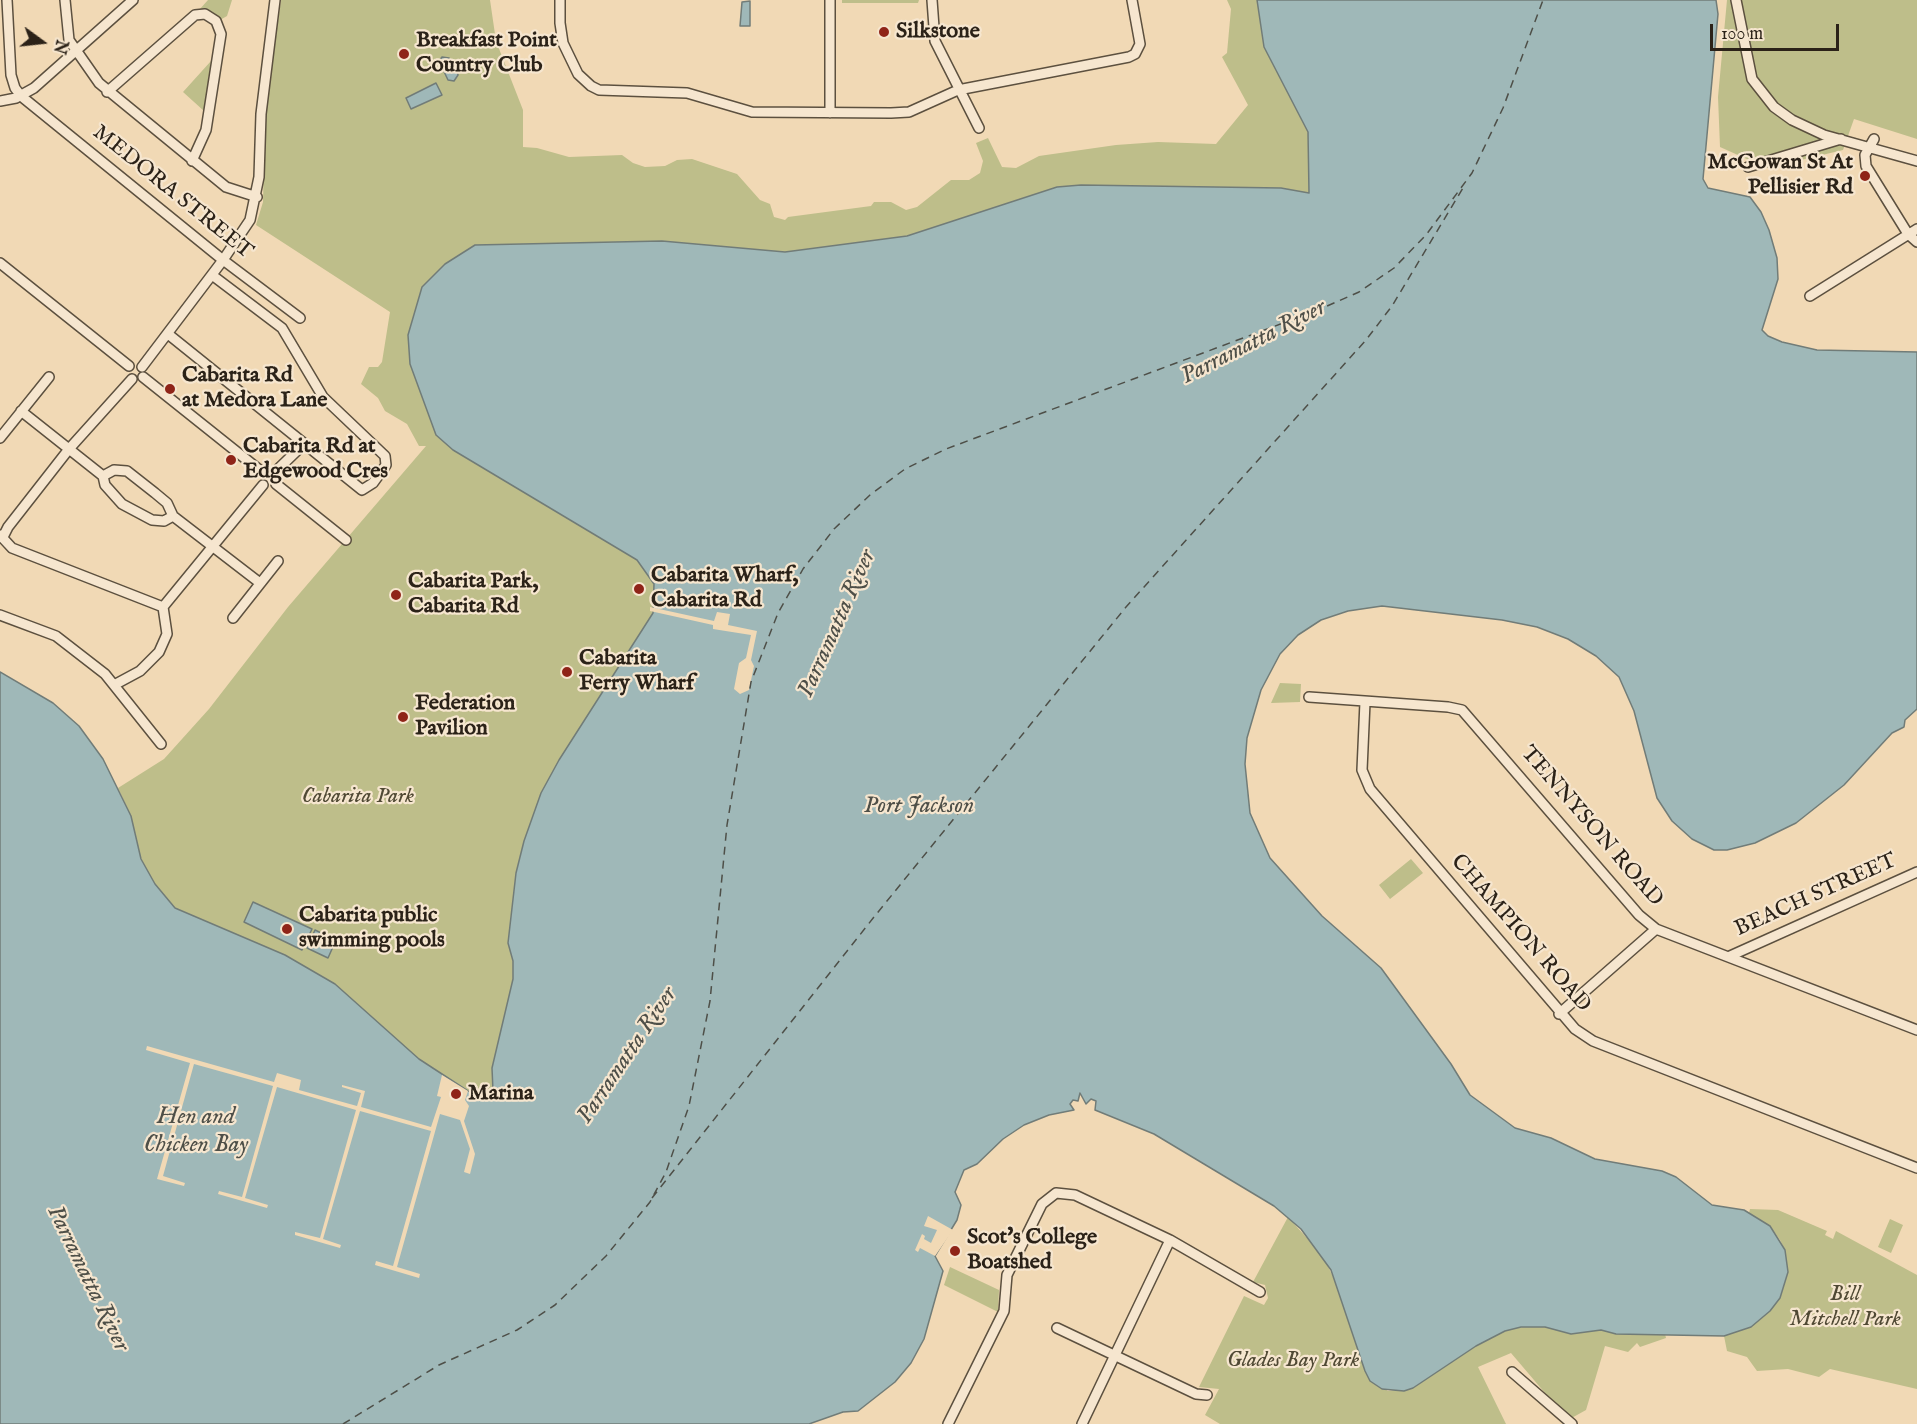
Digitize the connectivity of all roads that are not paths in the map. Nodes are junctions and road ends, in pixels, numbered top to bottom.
1 (7, 0) edge
2 (65, 0) edge
3 (133, 0) edge
4 (275, 0) edge
5 (560, 0) edge
6 (830, 0) edge
7 (932, 0) edge
8 (1132, 0) edge
9 (1736, 0) edge
10 (76, 50) junction
11 (958, 90) junction
12 (107, 92) junction
13 (21, 96) junction
14 (0, 101) edge
15 (830, 113) junction
16 (979, 128) dead end
17 (1841, 139) junction
18 (1871, 143) junction
19 (192, 160) junction
20 (1917, 161) edge
21 (1748, 167) dead end
22 (256, 197) junction
23 (1917, 229) edge
24 (1908, 234) junction
25 (1917, 242) edge
26 (223, 260) junction
27 (0, 263) edge
28 (212, 275) junction
29 (1810, 296) dead end
30 (300, 318) dead end
31 (168, 334) junction
32 (129, 366) junction
33 (142, 367) junction
34 (49, 376) dead end
35 (143, 378) junction
36 (132, 379) junction
37 (21, 411) junction
38 (0, 438) edge
39 (304, 444) junction
40 (69, 449) junction
41 (262, 472) junction
42 (103, 476) junction
43 (276, 479) junction
44 (263, 485) junction
45 (173, 516) junction
46 (2, 536) edge
47 (346, 540) dead end
48 (213, 547) junction
49 (278, 561) dead end
50 (260, 583) junction
51 (163, 607) junction
52 (0, 615) edge
53 (232, 618) dead end
54 (114, 685) junction
55 (1309, 697) dead end
56 (1365, 702) junction
57 (161, 744) dead end
58 (1917, 872) edge
59 (1656, 929) junction
60 (1730, 956) junction
61 (1559, 1014) junction
62 (1917, 1030) edge
63 (1917, 1168) edge
64 (1170, 1240) junction
65 (1260, 1292) dead end
66 (1057, 1328) dead end
67 (1115, 1355) junction
68 (1512, 1372) dead end
69 (1207, 1395) dead end
70 (948, 1424) edge
71 (1082, 1424) edge
72 (1572, 1424) edge

1 - 13 street
2 - 10 street
3 - 10 street
4 - 22 street
5 - 15 street
6 - 15 street
7 - 11 street
8 - 11 street
9 - 17 street
10 - 12 street
10 - 13 street
11 - 15 street
11 - 16 street
12 - 19 street
12 - 19 street
13 - 14 street
13 - 26 street, MEDORA STREET
17 - 18 street
17 - 21 street
18 - 20 street
18 - 24 street
19 - 22 street
22 - 26 street
23 - 24 street
24 - 25 street
24 - 29 street
26 - 28 street
26 - 30 street, MEDORA STREET
27 - 32 street
28 - 31 street
28 - 39 street
31 - 33 street
31 - 39 street
32 - 33 street
32 - 36 street
33 - 35 street
34 - 37 street
35 - 36 street
35 - 41 street
36 - 40 street
37 - 38 street
37 - 40 street
39 - 43 street
40 - 42 street
40 - 46 street
41 - 43 street
41 - 44 street
42 - 45 street
42 - 45 street
43 - 44 street
43 - 47 street
44 - 48 street
45 - 48 street
46 - 51 street
48 - 50 street
48 - 51 street
49 - 50 street
50 - 53 street
51 - 54 street
52 - 54 street
54 - 57 street
55 - 56 street, TENNYSON ROAD
56 - 59 street, TENNYSON ROAD
56 - 61 street, CHAMPION ROAD
58 - 60 street, BEACH STREET
59 - 60 street, TENNYSON ROAD
59 - 61 street
60 - 62 street, TENNYSON ROAD
61 - 63 street, CHAMPION ROAD
64 - 65 street
64 - 67 street
64 - 70 street
66 - 67 street
67 - 69 street
67 - 71 street
68 - 72 street

